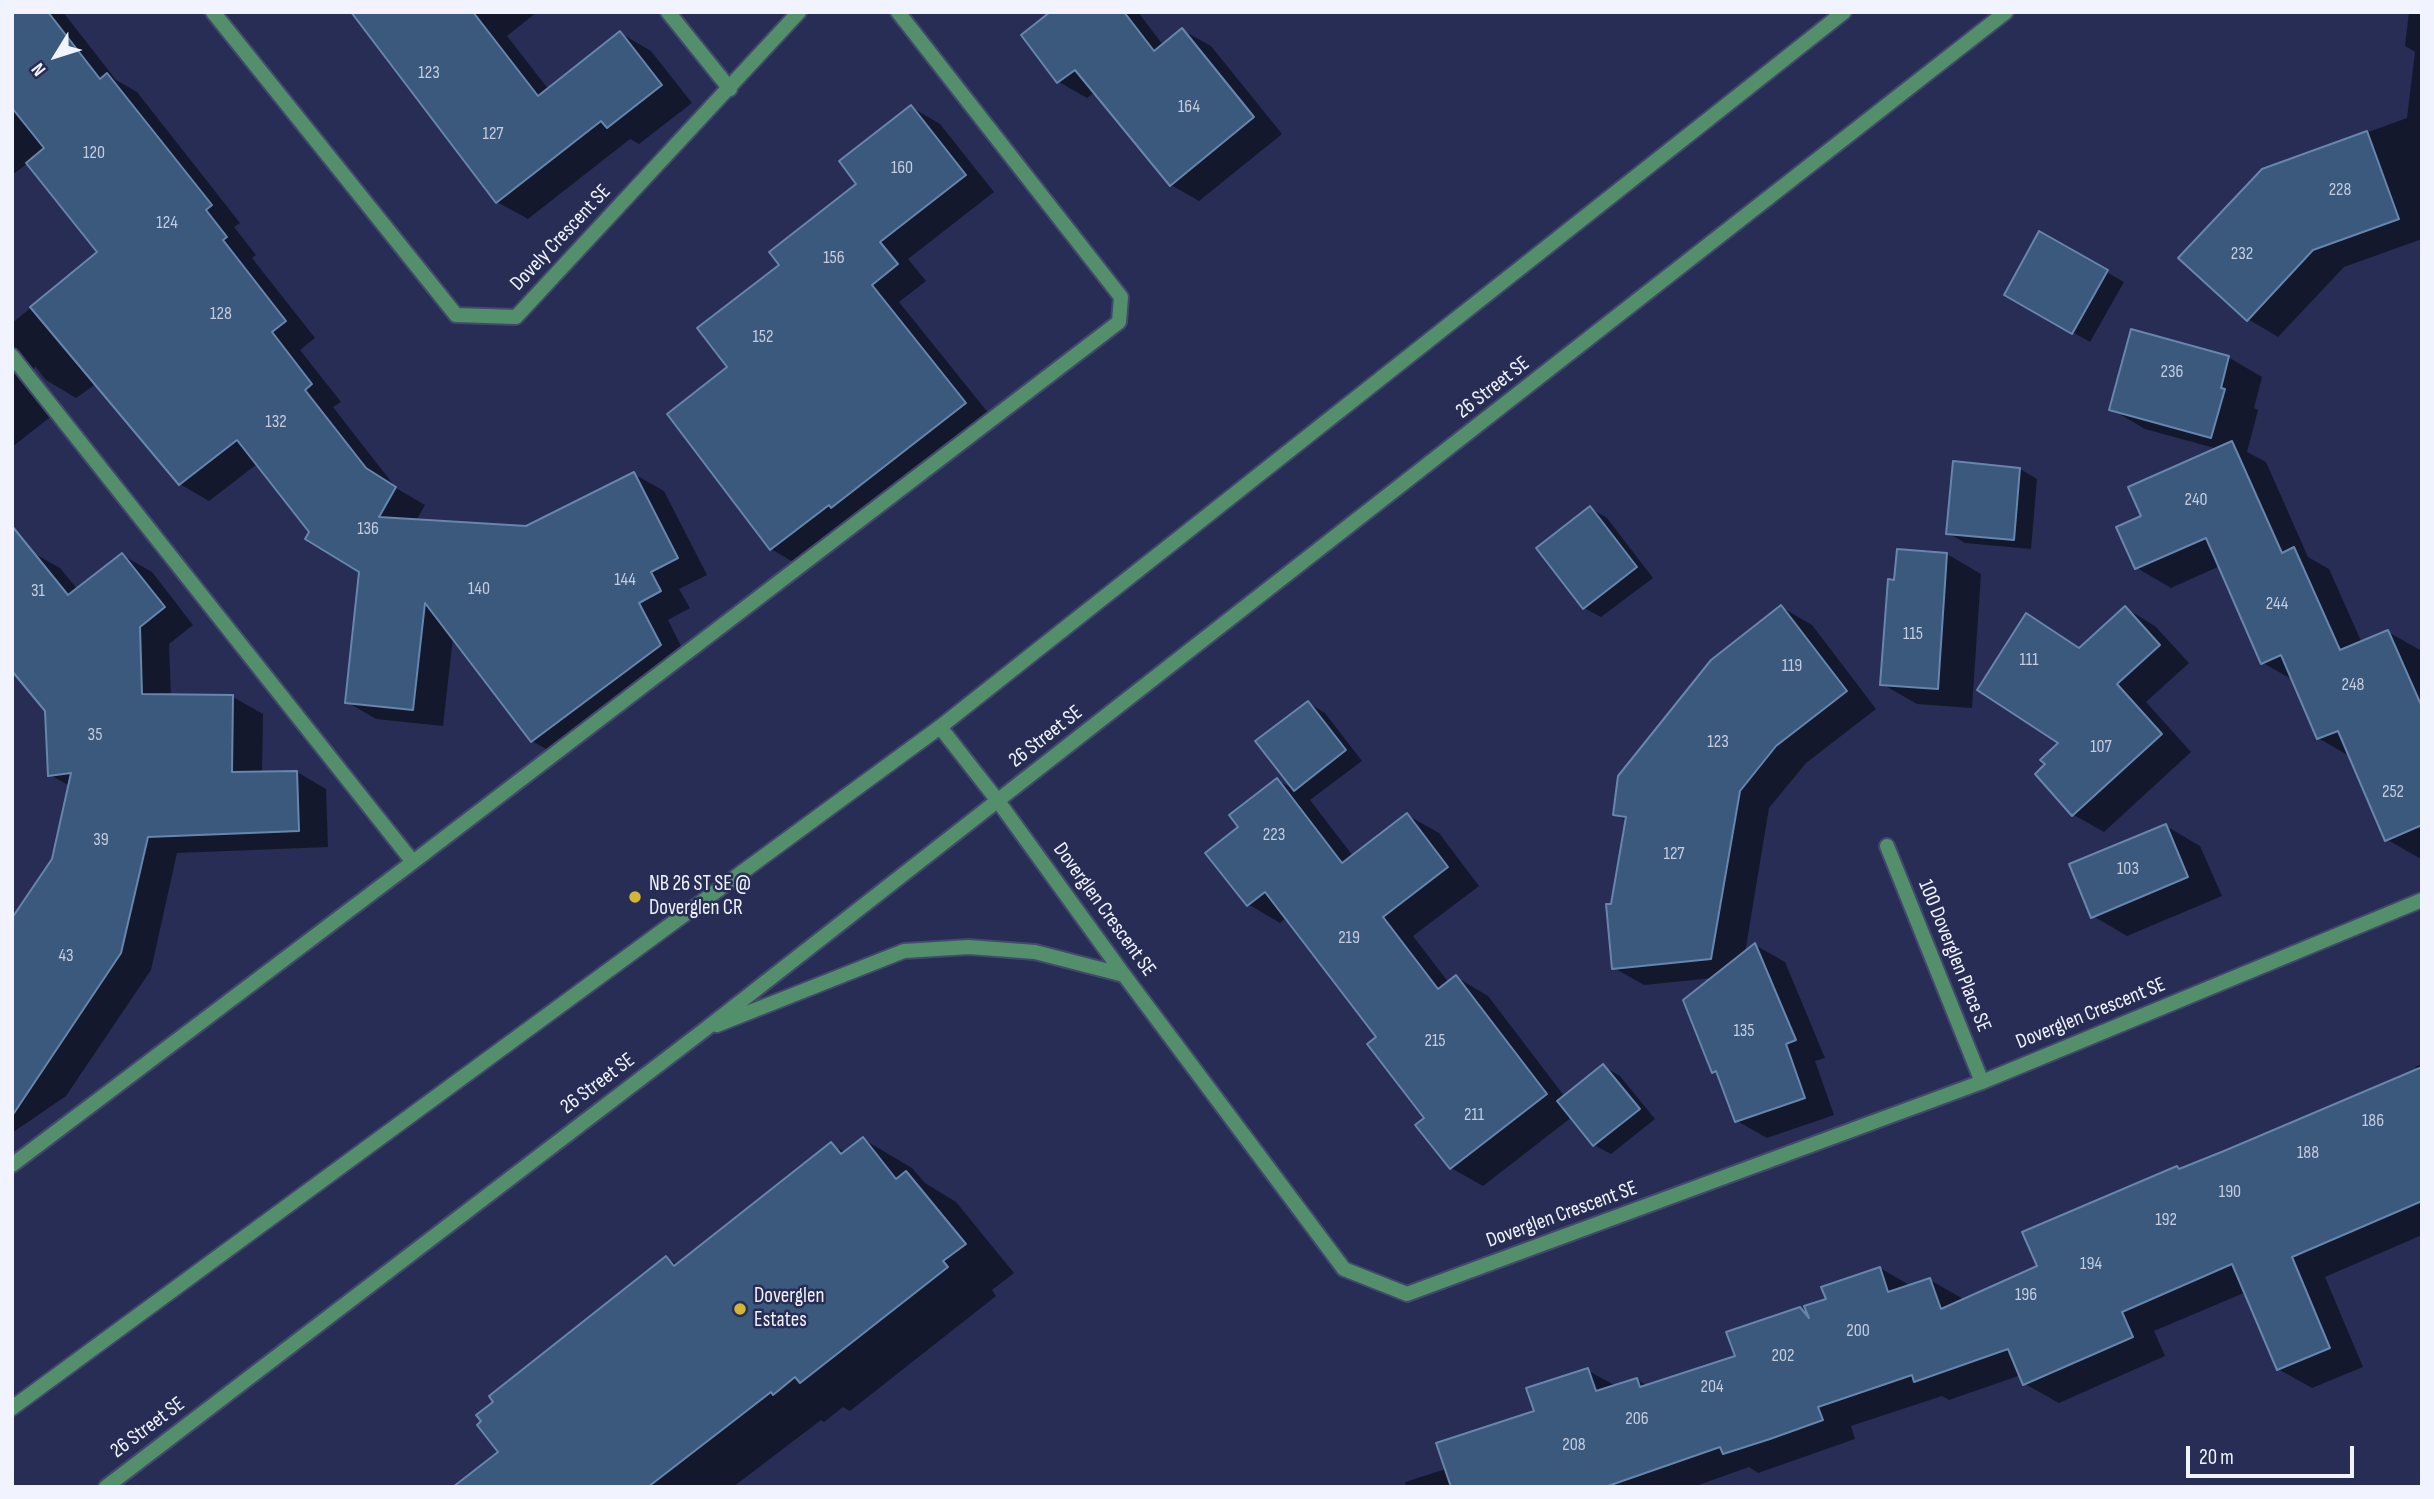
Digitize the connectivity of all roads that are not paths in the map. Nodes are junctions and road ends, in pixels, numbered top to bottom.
1 (213, 12) edge
2 (668, 12) edge
3 (799, 12) edge
4 (898, 12) edge
5 (1844, 12) edge
6 (2006, 12) edge
7 (730, 89) junction
8 (12, 356) edge
9 (940, 727) junction
10 (998, 801) junction
11 (1887, 846) dead end
12 (413, 862) junction
13 (2422, 900) edge
14 (1124, 975) junction
15 (703, 1031) junction
16 (1982, 1082) junction
17 (12, 1165) edge
18 (12, 1408) edge
19 (106, 1487) edge

1 - 7 street, Dovely Crescent SE
2 - 7 street
3 - 7 street, Dovely Crescent SE
4 - 12 street
5 - 9 street
6 - 10 street, 26 Street SE
8 - 12 street
9 - 10 street, Doverglen Crescent SE
9 - 18 street
10 - 14 street, Doverglen Crescent SE
10 - 15 street, 26 Street SE
11 - 16 street, 100 Doverglen Place SE
12 - 17 street
13 - 16 street, Doverglen Crescent SE
14 - 15 street
14 - 16 street, Doverglen Crescent SE
15 - 19 street, 26 Street SE

